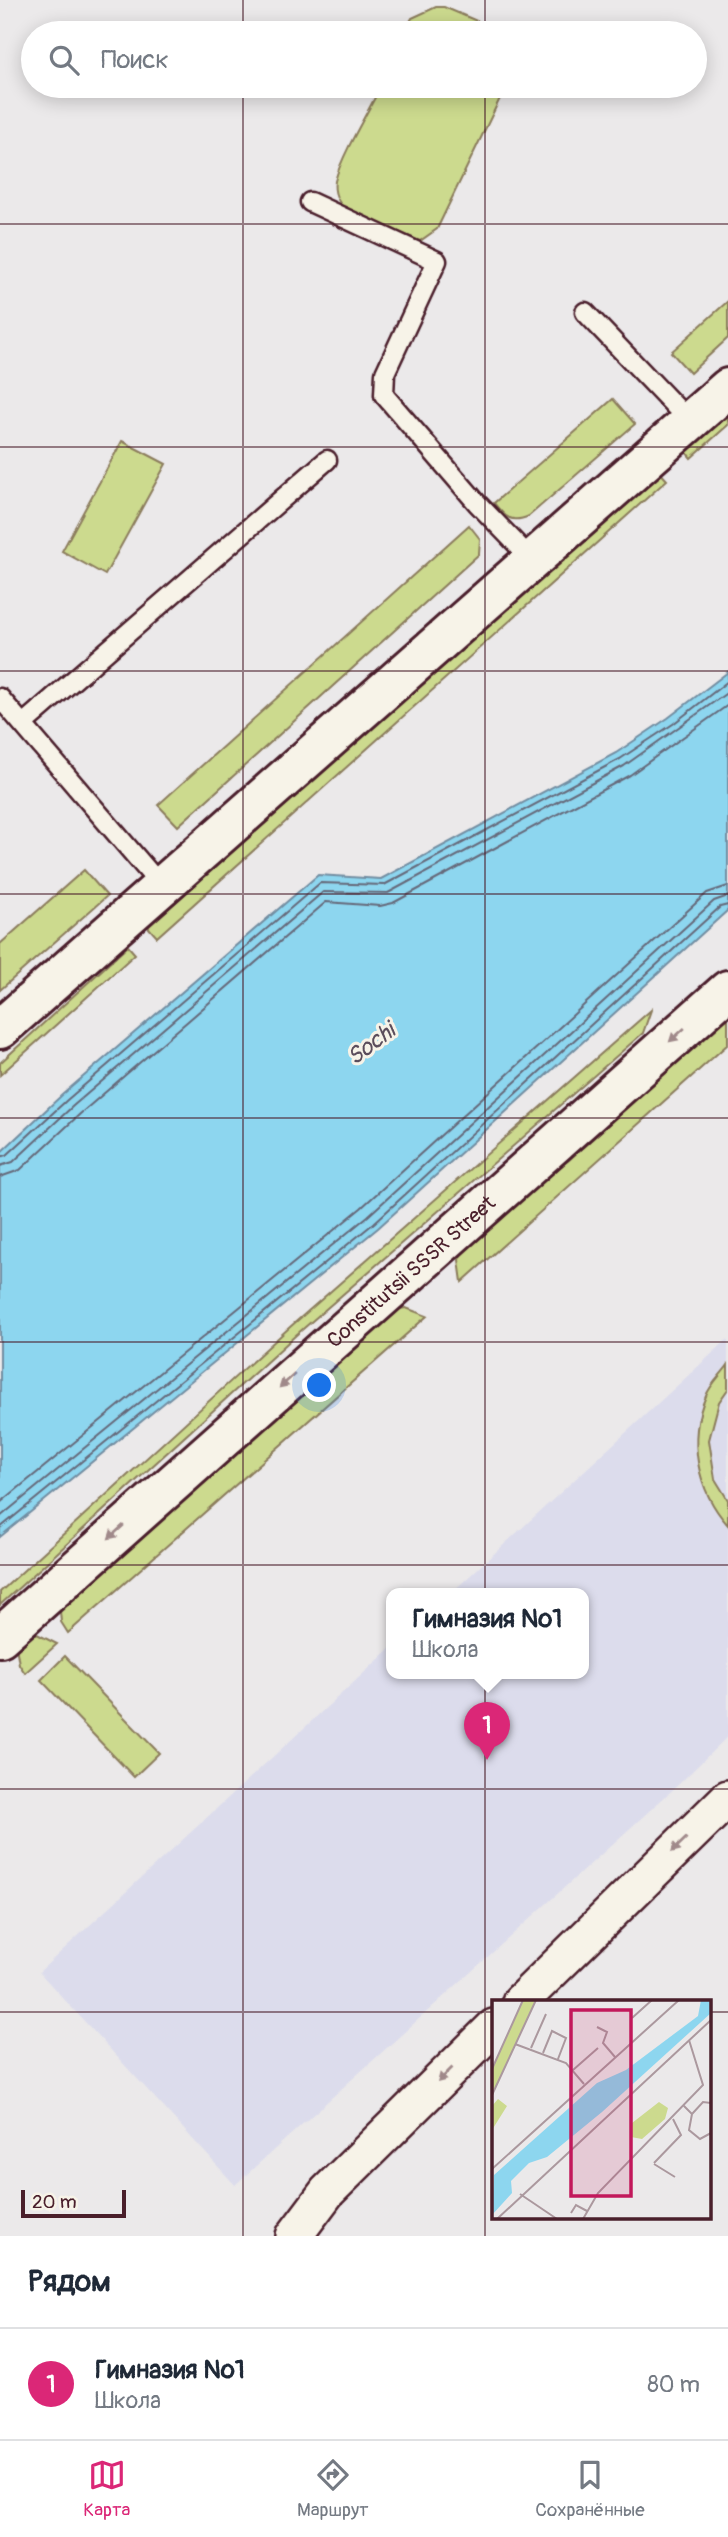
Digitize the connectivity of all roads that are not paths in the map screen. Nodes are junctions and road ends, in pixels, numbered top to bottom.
1 (310, 202) dead end
2 (585, 312) dead end
3 (728, 388) edge
4 (690, 422) junction
5 (327, 460) dead end
6 (532, 560) junction
7 (0, 698) edge
8 (23, 724) junction
9 (161, 886) junction
10 (728, 990) edge
11 (0, 1029) edge
12 (0, 1637) edge
13 (728, 1798) edge
14 (521, 2000) edge
15 (492, 2029) edge
16 (294, 2236) edge

1 - 6 lane
2 - 4 lane
3 - 4 street
4 - 6 street
5 - 8 lane
6 - 9 street
7 - 8 lane
8 - 9 lane
9 - 11 street
10 -> 12 street, Constitutsii SSSR Street
13 -> 14 street
15 -> 16 street

